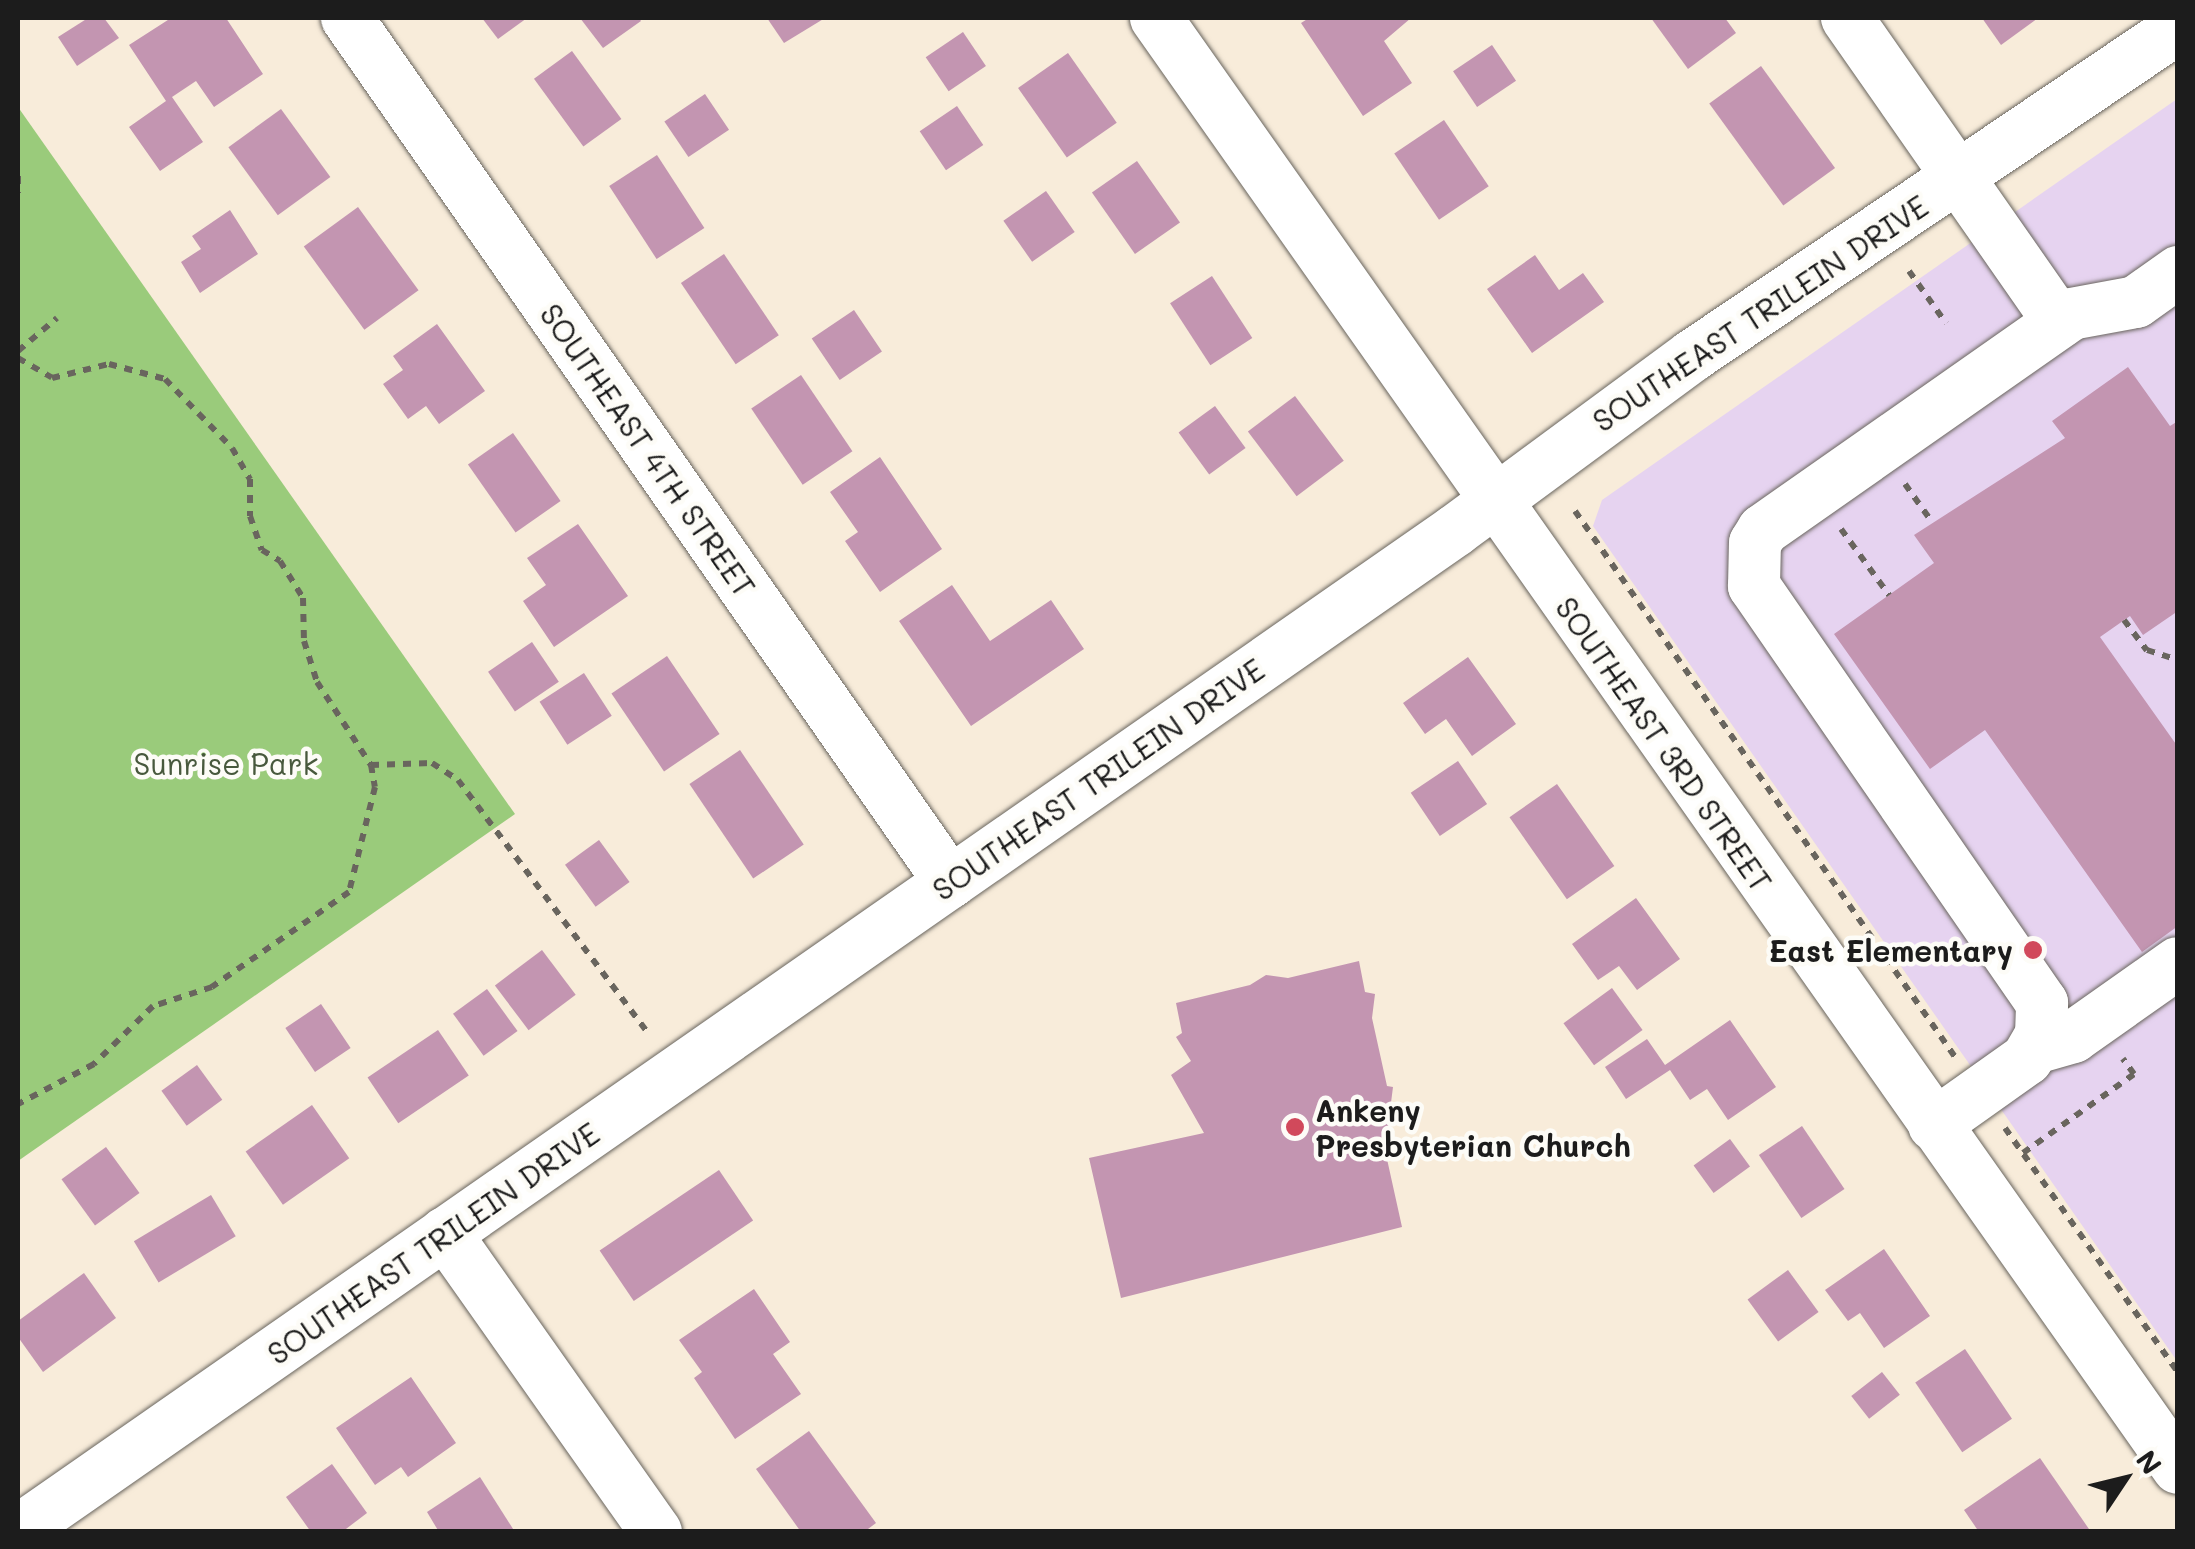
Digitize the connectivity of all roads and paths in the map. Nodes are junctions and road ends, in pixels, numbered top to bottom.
1 (347, 18) edge
2 (1156, 18) edge
3 (1847, 18) edge
4 (2178, 28) edge
5 (18, 176) edge
6 (1958, 177) junction
7 (18, 193) edge
8 (1909, 271) dead end
9 (2178, 272) edge
10 (57, 318) dead end
11 (2059, 322) junction
12 (1946, 323) dead end
13 (18, 354) edge
14 (1920, 473) dead end
15 (1905, 483) junction
16 (1889, 494) dead end
17 (1492, 502) junction
18 (1575, 511) dead end
19 (1857, 516) dead end
20 (1932, 522) dead end
21 (1841, 528) junction
22 (1832, 534) dead end
23 (1888, 595) dead end
24 (2124, 620) dead end
25 (2178, 660) edge
26 (370, 765) junction
27 (950, 882) junction
28 (2178, 963) edge
29 (2096, 1021) junction
30 (646, 1030) dead end
31 (2035, 1048) junction
32 (1980, 1093) junction
33 (18, 1104) edge
34 (1934, 1126) junction
35 (2023, 1152) junction
36 (445, 1233) junction
37 (2178, 1372) edge
38 (2178, 1468) edge
39 (18, 1532) edge
40 (656, 1532) edge

1 - 27 street, SOUTHEAST 4TH STREET
2 - 17 street, SOUTHEAST 3RD STREET
3 - 6 street
4 - 6 street, SOUTHEAST TRILEIN DRIVE
5 - 7 path
6 - 11 street
6 - 17 street, SOUTHEAST TRILEIN DRIVE
8 - 12 path
9 - 11 street
10 - 13 path
11 - 31 street
13 - 26 path
14 - 15 path
15 - 16 path
15 - 20 path
17 - 27 street, SOUTHEAST TRILEIN DRIVE
17 - 34 street, SOUTHEAST 3RD STREET
18 - 32 path
19 - 21 path
21 - 22 path
21 - 23 path
24 - 25 path
26 - 30 path
26 - 33 path
27 - 36 street, SOUTHEAST TRILEIN DRIVE
28 - 29 street
29 - 31 street
29 - 35 path
31 - 32 street
32 - 34 street
32 - 35 path
34 - 38 street, SOUTHEAST 3RD STREET
35 - 37 path
36 - 39 street, SOUTHEAST TRILEIN DRIVE
36 - 40 street

